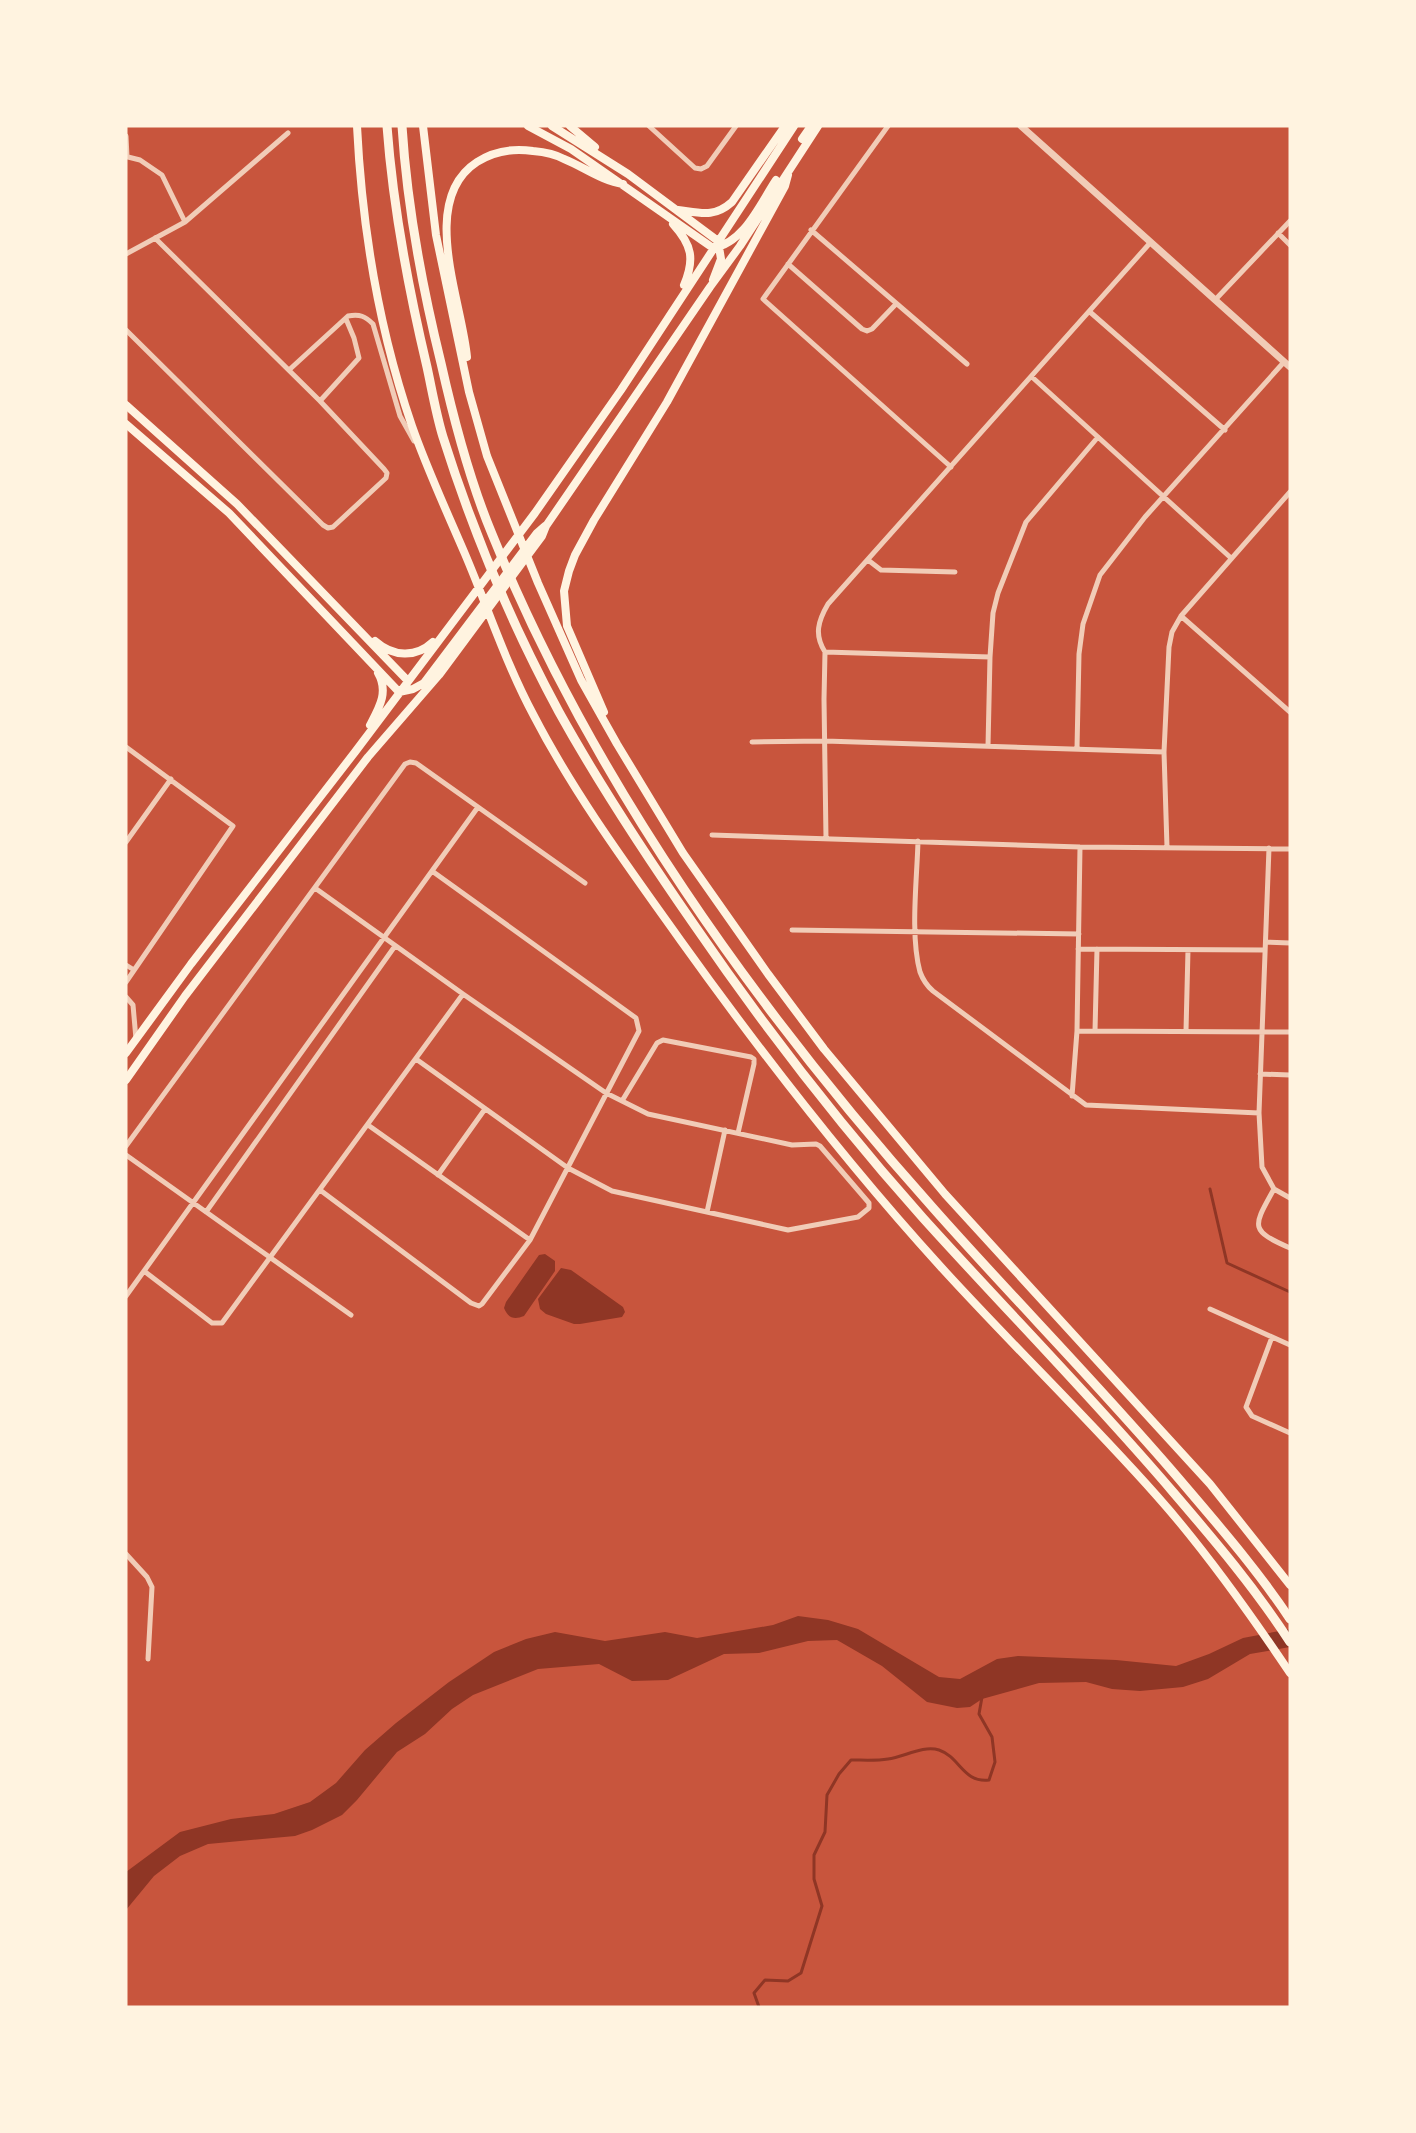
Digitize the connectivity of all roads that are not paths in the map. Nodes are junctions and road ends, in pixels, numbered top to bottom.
1 (357, 126) edge
2 (387, 126) edge
3 (402, 126) edge
4 (423, 126) edge
5 (528, 126) edge
6 (552, 126) edge
7 (570, 126) edge
8 (649, 126) edge
9 (736, 126) edge
10 (785, 126) edge
11 (794, 126) edge
12 (811, 126) edge
13 (818, 126) edge
14 (888, 126) edge
15 (1022, 126) edge
16 (288, 132) dead end
17 (126, 135) edge
18 (127, 157) edge
19 (790, 166) junction
20 (628, 174) junction
21 (623, 184) junction
22 (675, 210) junction
23 (664, 213) junction
24 (1290, 221) edge
25 (185, 222) junction
26 (727, 228) junction
27 (812, 230) junction
28 (1278, 234) junction
29 (737, 236) junction
30 (155, 238) junction
31 (1150, 243) junction
32 (1290, 244) edge
33 (717, 245) junction
34 (126, 254) edge
35 (788, 264) junction
36 (711, 287) junction
37 (1215, 300) junction
38 (677, 302) junction
39 (896, 304) junction
40 (1090, 312) junction
41 (346, 319) junction
42 (126, 330) edge
43 (967, 364) dead end
44 (1287, 365) edge
45 (289, 370) junction
46 (1032, 378) junction
47 (469, 392) junction
48 (320, 401) junction
49 (126, 405) edge
50 (126, 424) edge
51 (1225, 429) junction
52 (1098, 437) junction
53 (428, 466) junction
54 (951, 467) junction
55 (1290, 492) edge
56 (1164, 496) junction
57 (1231, 558) junction
58 (868, 560) junction
59 (297, 567) junction
60 (955, 572) dead end
61 (480, 616) junction
62 (1181, 616) junction
63 (450, 626) junction
64 (825, 652) junction
65 (990, 657) junction
66 (371, 662) junction
67 (408, 681) junction
68 (404, 692) junction
69 (1290, 712) edge
70 (399, 722) junction
71 (825, 741) junction
72 (752, 742) dead end
73 (617, 744) junction
74 (988, 746) junction
75 (126, 747) edge
76 (1077, 748) junction
77 (355, 752) junction
78 (1164, 752) junction
79 (171, 779) junction
80 (478, 807) junction
81 (712, 835) dead end
82 (826, 838) junction
83 (918, 841) junction
84 (126, 843) edge
85 (1080, 847) junction
86 (1167, 847) junction
87 (1269, 848) junction
88 (1290, 849) edge
89 (432, 871) junction
90 (585, 883) dead end
91 (315, 888) junction
92 (792, 930) dead end
93 (916, 933) junction
94 (1079, 934) junction
95 (384, 938) junction
96 (1266, 942) junction
97 (1290, 943) edge
98 (395, 946) junction
99 (1078, 949) junction
100 (1097, 949) junction
101 (1265, 950) junction
102 (1188, 951) junction
103 (126, 965) edge
104 (134, 970) junction
105 (127, 978) edge
106 (463, 994) junction
107 (126, 997) edge
108 (1077, 1031) junction
109 (1095, 1031) junction
110 (1186, 1031) junction
111 (1262, 1031) junction
112 (1290, 1032) edge
113 (136, 1039) junction
114 (126, 1053) edge
115 (416, 1059) junction
116 (1260, 1074) junction
117 (1290, 1076) edge
118 (126, 1080) edge
119 (606, 1093) junction
120 (1072, 1096) junction
121 (622, 1101) junction
122 (485, 1109) junction
123 (1259, 1113) junction
124 (368, 1125) junction
125 (725, 1130) junction
126 (738, 1133) junction
127 (126, 1146) edge
128 (126, 1155) edge
129 (568, 1168) junction
130 (438, 1175) junction
131 (320, 1190) junction
132 (1274, 1190) junction
133 (1290, 1198) edge
134 (193, 1203) junction
135 (206, 1212) junction
136 (707, 1212) junction
137 (530, 1240) junction
138 (1290, 1248) edge
139 (271, 1258) junction
140 (144, 1271) junction
141 (126, 1296) edge
142 (1210, 1309) dead end
143 (351, 1315) dead end
144 (1272, 1337) junction
145 (1290, 1345) edge
146 (1290, 1433) edge
147 (126, 1554) edge
148 (1290, 1585) edge
149 (1290, 1619) edge
150 (1290, 1642) edge
151 (148, 1659) dead end
152 (1290, 1673) edge

1 - 53 main road
2 - 150 highway
3 - 149 highway
4 - 47 main road
5 - 21 main road
6 - 20 main road
7 - 20 main road
8 - 9 street
10 - 22 main road
11 - 26 main road
12 - 29 main road
13 - 19 main road
14 - 27 street
15 - 31 street
16 - 25 street
17 - 18 street
18 - 25 street
19 - 36 main road
19 - 73 main road
20 - 22 main road
21 - 23 main road
21 - 47 main road
22 - 33 main road
23 - 33 main road
23 - 38 main road
24 - 28 street
25 - 30 street
26 - 29 main road
26 - 33 main road
27 - 35 street
27 - 39 street
28 - 32 street
28 - 37 street
29 - 33 main road
30 - 34 street
30 - 45 street
31 - 37 street
31 - 40 street
33 - 36 main road
33 - 38 main road
35 - 39 street
35 - 54 street
36 - 61 main road
37 - 44 street
38 - 63 main road
39 - 43 street
40 - 46 street
40 - 51 street
41 - 45 street
41 - 48 street
41 - 53 street
42 - 48 street
44 - 51 street
45 - 48 street
46 - 52 street
46 - 54 street
47 - 73 main road
49 - 59 main road
50 - 66 main road
51 - 56 street
52 - 56 street
52 - 65 street
53 - 152 main road
54 - 58 street
55 - 57 street
56 - 57 street
56 - 76 street
57 - 62 street
58 - 60 street
58 - 64 street
59 - 63 main road
59 - 67 main road
61 - 68 main road
61 - 70 main road
62 - 69 street
62 - 78 street
63 - 67 main road
64 - 65 street
64 - 71 street
65 - 74 street
66 - 68 main road
66 - 77 main road
67 - 68 main road
68 - 70 main road
68 - 77 main road
70 - 118 main road
71 - 72 street
71 - 74 street
71 - 82 street
73 - 148 main road
74 - 76 street
75 - 79 street
76 - 78 street
77 - 113 main road
78 - 86 street
79 - 84 street
79 - 104 street
80 - 89 street
80 - 90 street
80 - 91 street
81 - 82 street
82 - 83 street
83 - 85 street
83 - 93 street
85 - 86 street
85 - 94 street
86 - 87 street
87 - 88 street
87 - 96 street
89 - 95 street
89 - 119 street
91 - 95 street
91 - 127 street
92 - 93 street
93 - 94 street
93 - 120 street
94 - 99 street
95 - 98 street
95 - 134 street
96 - 97 street
96 - 101 street
98 - 106 street
98 - 135 street
99 - 100 street
99 - 108 street
100 - 102 street
100 - 109 street
101 - 102 street
101 - 111 street
102 - 110 street
103 - 104 street
104 - 105 street
106 - 115 street
106 - 119 street
107 - 113 street
108 - 109 street
108 - 120 street
109 - 110 street
110 - 111 street
111 - 112 street
111 - 116 street
113 - 114 main road
115 - 122 street
115 - 124 street
116 - 117 street
116 - 123 street
119 - 121 street
119 - 129 street
120 - 123 street
121 - 125 street
121 - 126 street
122 - 129 street
122 - 130 street
123 - 132 street
124 - 130 street
124 - 131 street
125 - 126 street
125 - 136 street
126 - 136 street
128 - 134 street
129 - 136 street
129 - 137 street
130 - 137 street
131 - 137 street
131 - 139 street
132 - 133 street
132 - 138 street
134 - 135 street
134 - 140 street
135 - 139 street
139 - 140 street
139 - 143 street
140 - 141 street
142 - 144 street
144 - 145 street
144 - 146 street
147 - 151 street

